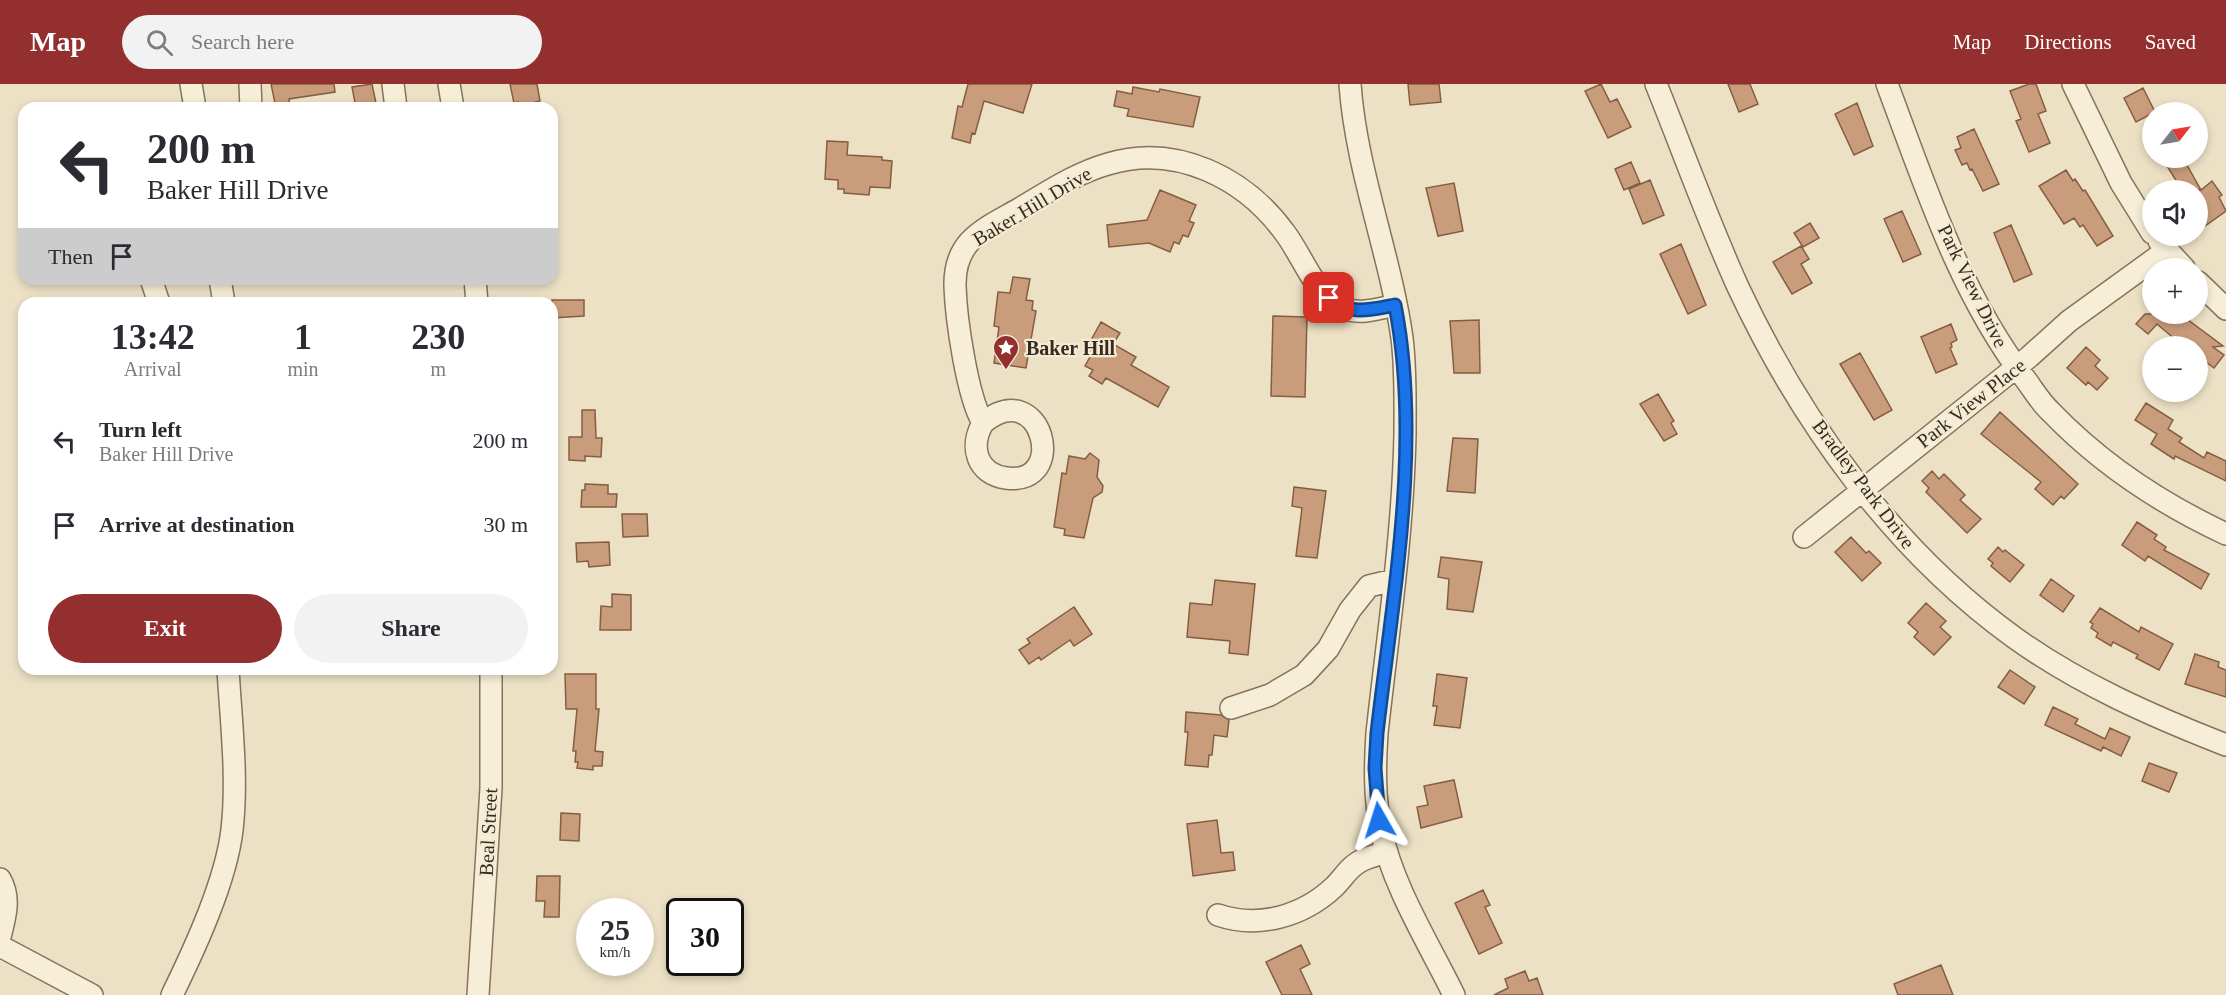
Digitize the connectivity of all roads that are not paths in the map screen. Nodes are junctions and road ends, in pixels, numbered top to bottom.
1 (190, 84) edge
2 (250, 84) edge
3 (393, 84) edge
4 (449, 84) edge
5 (1350, 84) edge
6 (1656, 84) edge
7 (1887, 84) edge
8 (2073, 84) edge
9 (194, 102) edge
10 (251, 102) edge
11 (395, 102) edge
12 (452, 102) edge
13 (2142, 215) edge
14 (2150, 246) edge
15 (2164, 246) edge
16 (2175, 258) edge
17 (2208, 292) edge
18 (1395, 305) junction
19 (2226, 309) edge
20 (2016, 368) junction
21 (983, 423) dead end
22 (1863, 490) junction
23 (2226, 534) edge
24 (1804, 537) dead end
25 (1394, 580) junction
26 (228, 675) edge
27 (491, 675) edge
28 (1231, 708) dead end
29 (2226, 745) edge
30 (1387, 852) junction
31 (0, 879) edge
32 (1218, 915) dead end
33 (0, 937) edge
34 (0, 946) edge
35 (92, 995) edge
36 (172, 995) edge
37 (478, 995) edge
38 (1454, 995) edge

1 - 9 street
2 - 10 street
3 - 11 street
4 - 12 street
5 - 18 street
6 - 22 street, Bradley Park Drive
7 - 20 street, Park View Drive
8 - 13 street
14 - 20 street, Park View Place
15 - 16 street
17 - 19 street
18 - 21 street, Baker Hill Drive
18 - 25 street
20 - 22 street, Park View Place
20 - 23 street, Park View Drive
22 - 24 street, Park View Place
22 - 29 street, Bradley Park Drive
25 - 28 street
25 - 30 street
26 - 36 street
27 - 37 street, Beal Street
30 - 32 street
30 - 38 street
31 - 33 street
34 - 35 street

